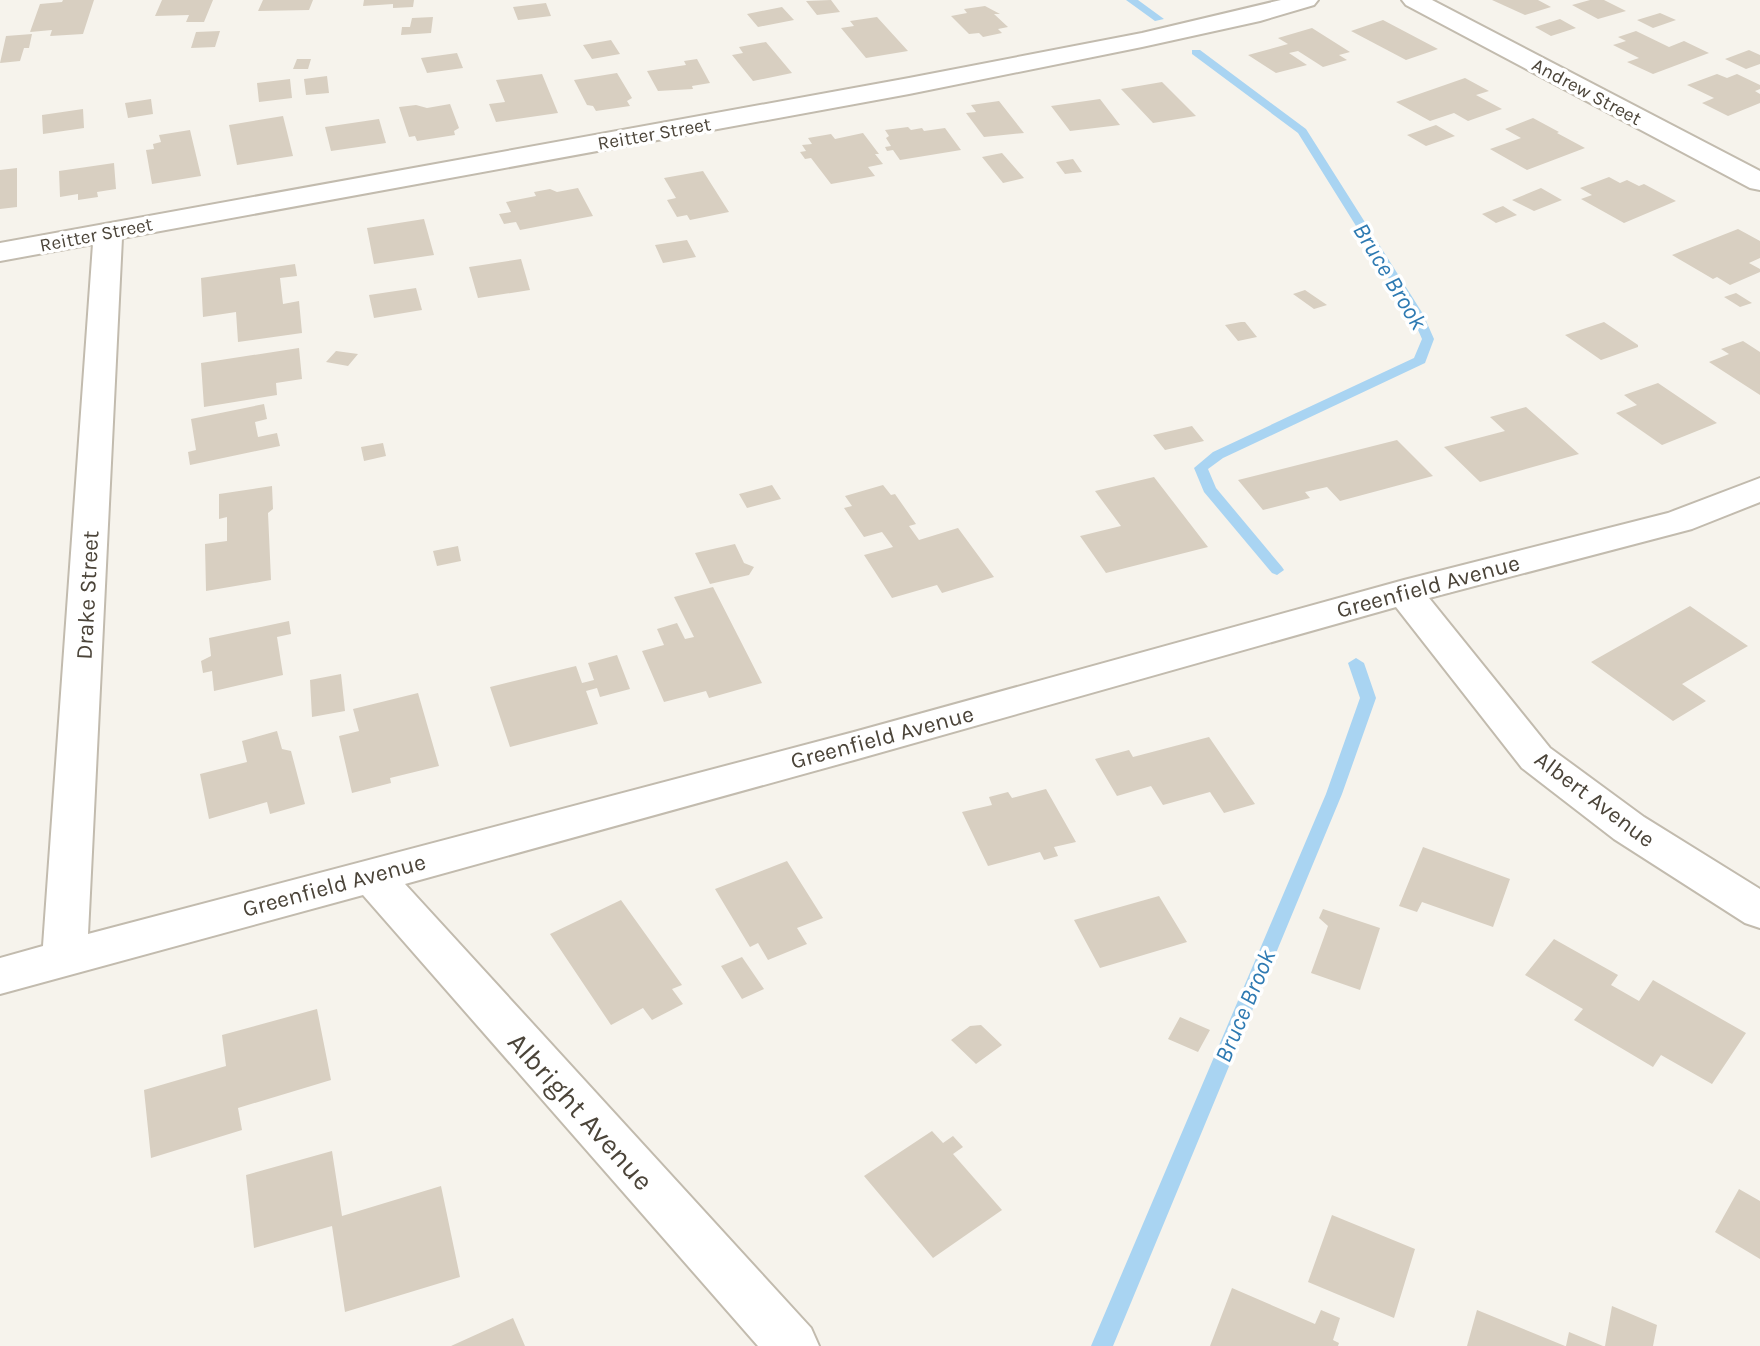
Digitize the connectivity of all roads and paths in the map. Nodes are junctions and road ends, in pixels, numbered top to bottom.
1 (1306, 0) edge
2 (1414, 0) edge
3 (1760, 182) edge
4 (108, 232) junction
5 (0, 253) edge
6 (1760, 489) edge
7 (1404, 592) junction
8 (370, 875) junction
9 (1760, 911) edge
10 (65, 958) junction
11 (0, 976) edge
12 (792, 1346) edge

1 - 4 street, Reitter Street
2 - 3 street, Andrew Street
4 - 5 street, Reitter Street
4 - 10 street, Drake Street
6 - 7 street, Greenfield Avenue
7 - 8 street, Greenfield Avenue
7 - 9 street, Albert Avenue
8 - 10 street, Greenfield Avenue
8 - 12 street, Albright Avenue
10 - 11 street, Greenfield Avenue

